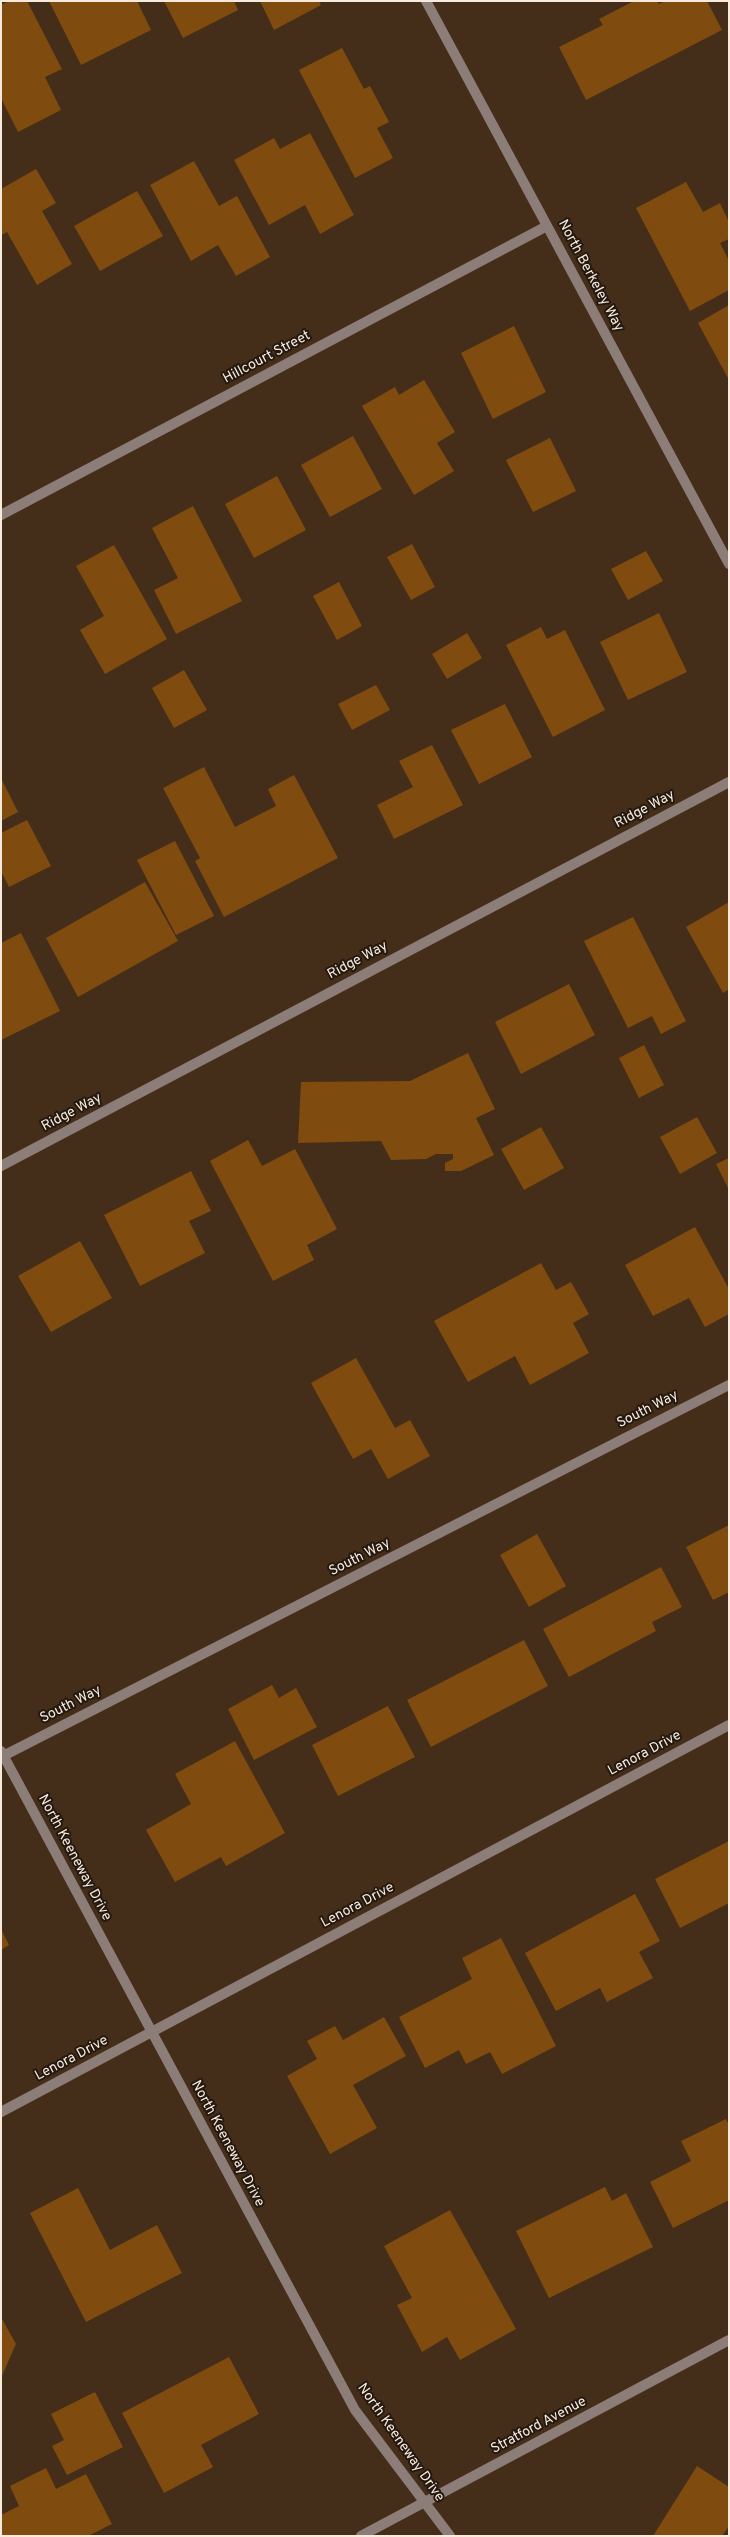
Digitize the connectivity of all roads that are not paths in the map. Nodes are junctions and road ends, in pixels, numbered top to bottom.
1 (426, 1) edge
2 (547, 226) junction
3 (1, 515) edge
4 (729, 564) edge
5 (729, 782) edge
6 (1, 1166) edge
7 (729, 1385) edge
8 (729, 1725) edge
9 (2, 1754) edge
10 (152, 2032) junction
11 (1, 2112) edge
12 (729, 2340) edge
13 (424, 2503) junction
14 (361, 2536) edge
15 (450, 2536) edge

1 - 2 street, North Berkeley Way
2 - 3 street, Hillcourt Street
2 - 4 street, North Berkeley Way
5 - 6 street, Ridge Way
7 - 9 street, South Way
8 - 10 street, Lenora Drive
9 - 10 street, North Keeneway Drive
10 - 11 street, Lenora Drive
10 - 13 street, North Keeneway Drive
12 - 13 street, Stratford Avenue
13 - 14 street, Stratford Avenue
13 - 15 street, North Keeneway Drive

